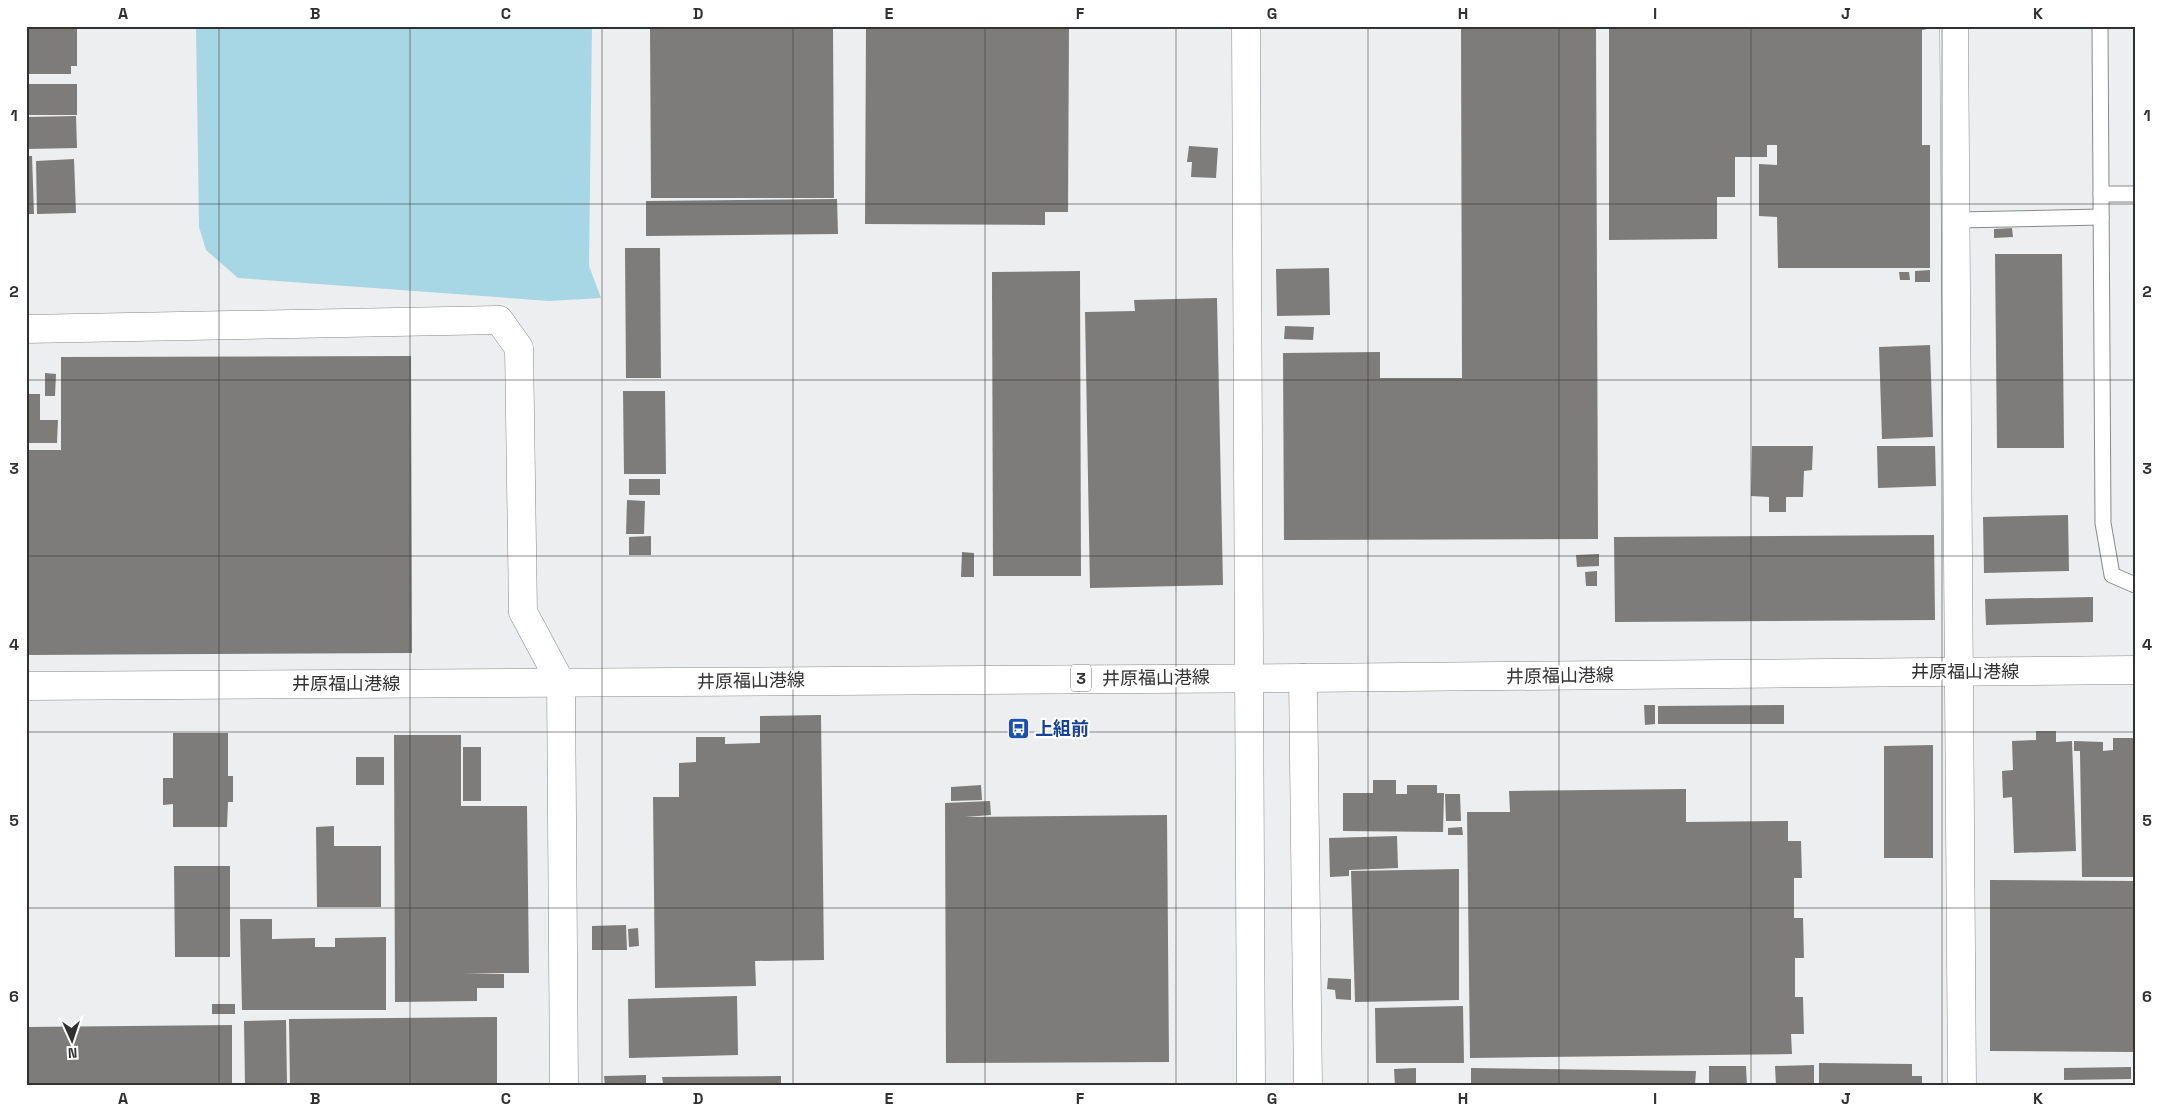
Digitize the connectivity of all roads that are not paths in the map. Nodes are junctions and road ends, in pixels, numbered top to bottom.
1 (1246, 26) edge
2 (1954, 26) edge
3 (2100, 26) edge
4 (2101, 194) junction
5 (2135, 194) edge
6 (2101, 217) junction
7 (1957, 220) junction
8 (26, 329) edge
9 (2135, 586) edge
10 (2135, 670) edge
11 (1959, 672) junction
12 (1249, 677) junction
13 (1303, 678) junction
14 (561, 683) junction
15 (26, 686) edge
16 (564, 1086) edge
17 (1251, 1086) edge
18 (1308, 1086) edge
19 (1962, 1086) edge

1 - 12 street
2 - 7 street
3 - 4 lane
4 - 5 lane
4 - 6 lane
6 - 7 lane
6 - 9 lane
7 - 11 street
8 - 14 street
10 - 11 street, 井原福山港線 / 3
11 - 13 street, 井原福山港線 / 3
11 - 19 street
12 - 13 street, 井原福山港線 / 3
12 - 14 street, 井原福山港線 / 3
12 - 17 street
13 - 18 street
14 - 15 street, 井原福山港線 / 3
14 - 16 street

